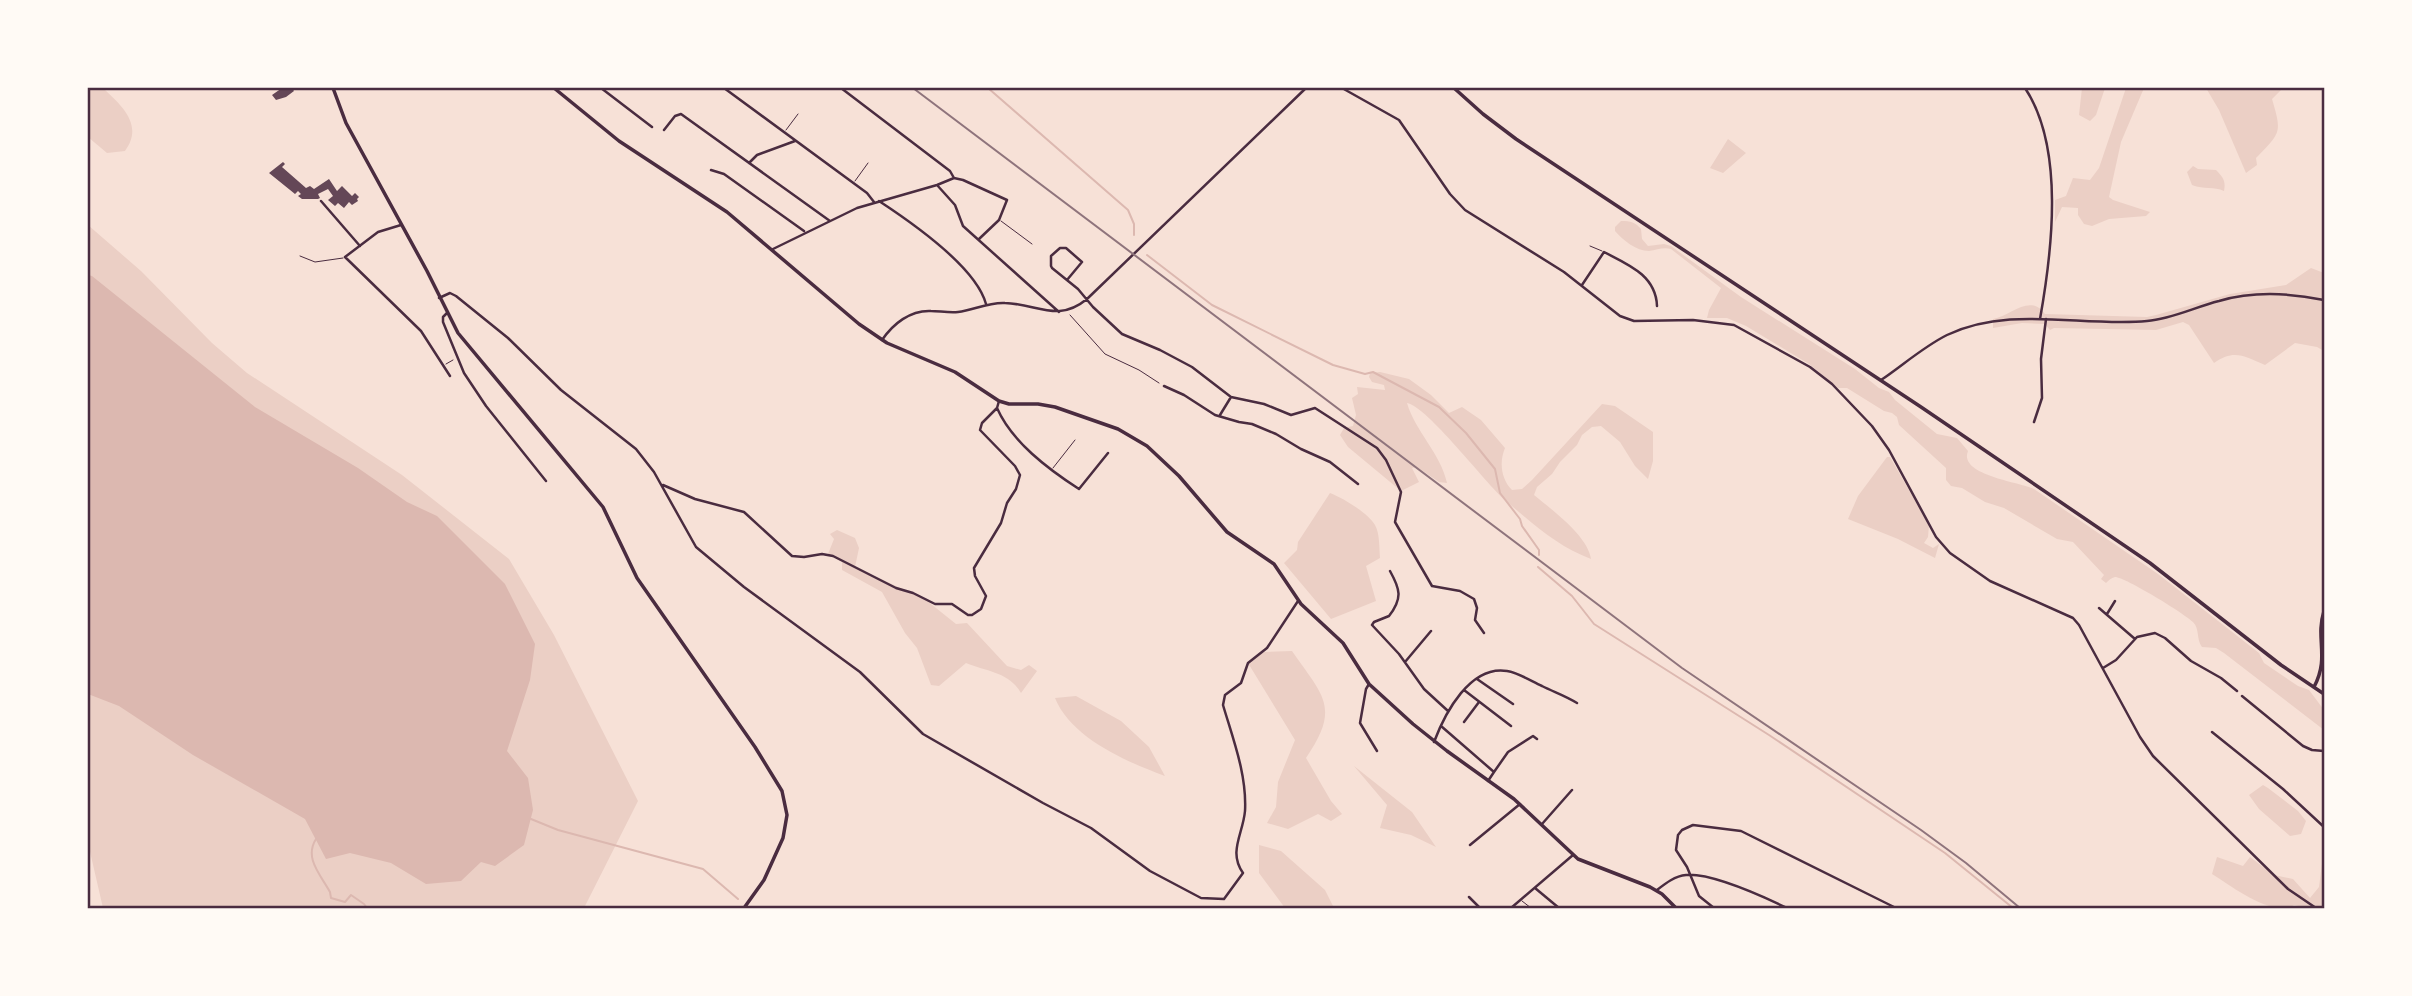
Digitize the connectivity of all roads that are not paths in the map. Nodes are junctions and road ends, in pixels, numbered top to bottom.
1 (333, 88) edge
2 (554, 88) edge
3 (601, 88) edge
4 (724, 88) edge
5 (841, 88) edge
6 (1306, 88) edge
7 (1342, 88) edge
8 (1454, 88) edge
9 (2025, 88) edge
10 (798, 114) dead end
11 (652, 127) dead end
12 (664, 130) dead end
13 (784, 132) junction
14 (795, 141) junction
15 (749, 163) junction
16 (868, 163) dead end
17 (711, 170) dead end
18 (954, 178) junction
19 (853, 183) junction
20 (937, 185) junction
21 (321, 201) dead end
22 (879, 201) junction
23 (874, 202) junction
24 (999, 220) junction
25 (830, 221) junction
26 (401, 225) junction
27 (806, 232) junction
28 (979, 239) junction
29 (1032, 244) dead end
30 (360, 246) junction
31 (1590, 246) dead end
32 (773, 249) junction
33 (1604, 252) junction
34 (300, 256) dead end
35 (345, 257) junction
36 (1067, 280) junction
37 (1582, 285) junction
38 (439, 298) junction
39 (1087, 299) junction
40 (2325, 300) edge
41 (986, 304) junction
42 (1657, 306) dead end
43 (1059, 312) junction
44 (447, 313) junction
45 (2040, 319) junction
46 (2046, 319) junction
47 (881, 340) junction
48 (453, 360) dead end
49 (443, 366) junction
50 (450, 376) dead end
51 (1881, 380) junction
52 (1164, 386) road end
53 (1231, 397) junction
54 (999, 401) junction
55 (997, 408) junction
56 (1219, 416) junction
57 (2034, 422) dead end
58 (1075, 440) dead end
59 (1108, 453) dead end
60 (1052, 470) junction
61 (546, 481) dead end
62 (1358, 484) dead end
63 (662, 485) junction
64 (1391, 571) dead end
65 (1298, 601) junction
66 (2115, 601) dead end
67 (2099, 608) dead end
68 (2325, 611) edge
69 (2107, 614) junction
70 (1431, 631) dead end
71 (1484, 633) dead end
72 (2135, 639) junction
73 (1405, 662) junction
74 (2103, 668) junction
75 (1477, 678) junction
76 (1369, 684) junction
77 (2314, 687) junction
78 (1464, 691) junction
79 (2237, 691) dead end
80 (2325, 694) edge
81 (2242, 696) dead end
82 (1479, 702) junction
83 (1577, 703) dead end
84 (1513, 704) dead end
85 (1448, 711) junction
86 (1464, 722) dead end
87 (1441, 726) junction
88 (1504, 729) dead end
89 (2212, 732) dead end
90 (1536, 739) dead end
91 (1434, 742) junction
92 (1377, 751) dead end
93 (2325, 751) edge
94 (1494, 774) junction
95 (1488, 781) junction
96 (1572, 790) dead end
97 (1520, 804) junction
98 (1542, 825) junction
99 (2325, 827) edge
100 (1470, 845) dead end
101 (1573, 855) junction
102 (1690, 875) junction
103 (1535, 888) junction
104 (1657, 891) junction
105 (1469, 897) dead end
106 (1520, 900) junction
107 (1894, 907) dead end
108 (744, 908) edge
109 (1480, 908) edge
110 (1511, 908) edge
111 (1531, 908) edge
112 (1559, 908) edge
113 (1676, 908) edge
114 (1714, 908) edge
115 (1787, 908) edge
116 (2316, 908) edge

1 - 26 main road
2 - 32 main road
3 - 11 street
4 - 13 street
5 - 18 street
6 - 39 street
7 - 37 street
8 - 51 main road
9 - 45 street
10 - 13 lane
12 - 15 street
13 - 14 street
14 - 15 street
14 - 19 street
15 - 25 street
16 - 19 lane
17 - 27 street
18 - 20 street
18 - 24 street
19 - 23 street
20 - 22 street
20 - 28 street
21 - 30 street
22 - 23 street
22 - 41 street
23 - 25 street
24 - 28 street
24 - 29 lane
25 - 27 street
26 - 30 street
26 - 38 main road
27 - 32 street
28 - 43 street
30 - 35 street
31 - 33 lane
32 - 47 main road
33 - 37 street
33 - 42 street
34 - 35 lane
35 - 49 street
36 - 36 street
36 - 39 street
37 - 74 street
38 - 44 main road
38 - 63 street
39 - 43 street
39 - 53 street
40 - 46 street
41 - 43 street
41 - 47 street
44 - 61 street
44 - 108 main road
45 - 46 street
45 - 51 street
46 - 57 street
47 - 54 main road
48 - 49 lane
49 - 50 street
51 - 77 main road
52 - 56 street
53 - 56 street
53 - 71 street
54 - 55 street
54 - 65 main road
55 - 60 street
55 - 63 street
56 - 62 street
58 - 60 lane
59 - 60 street
63 - 65 street
64 - 73 street
65 - 76 main road
66 - 69 street
67 - 69 street
68 - 77 main road
69 - 72 street
70 - 73 street
72 - 74 street
72 - 79 street
73 - 85 street
74 - 116 street
75 - 78 street
75 - 83 street
75 - 84 street
76 - 91 main road
76 - 92 street
77 - 80 main road
78 - 82 street
78 - 85 street
81 - 93 street
82 - 86 street
82 - 88 street
85 - 87 street
87 - 91 street
87 - 94 street
89 - 99 street
90 - 94 street
91 - 95 main road
94 - 95 street
95 - 97 main road
96 - 98 street
97 - 98 main road
97 - 100 street
98 - 101 main road
101 - 103 street
101 - 104 main road
102 - 104 street
102 - 107 street
102 - 114 street
102 - 115 street
103 - 106 street
103 - 112 street
104 - 113 main road
105 - 109 street
106 - 110 street
106 - 111 lane

